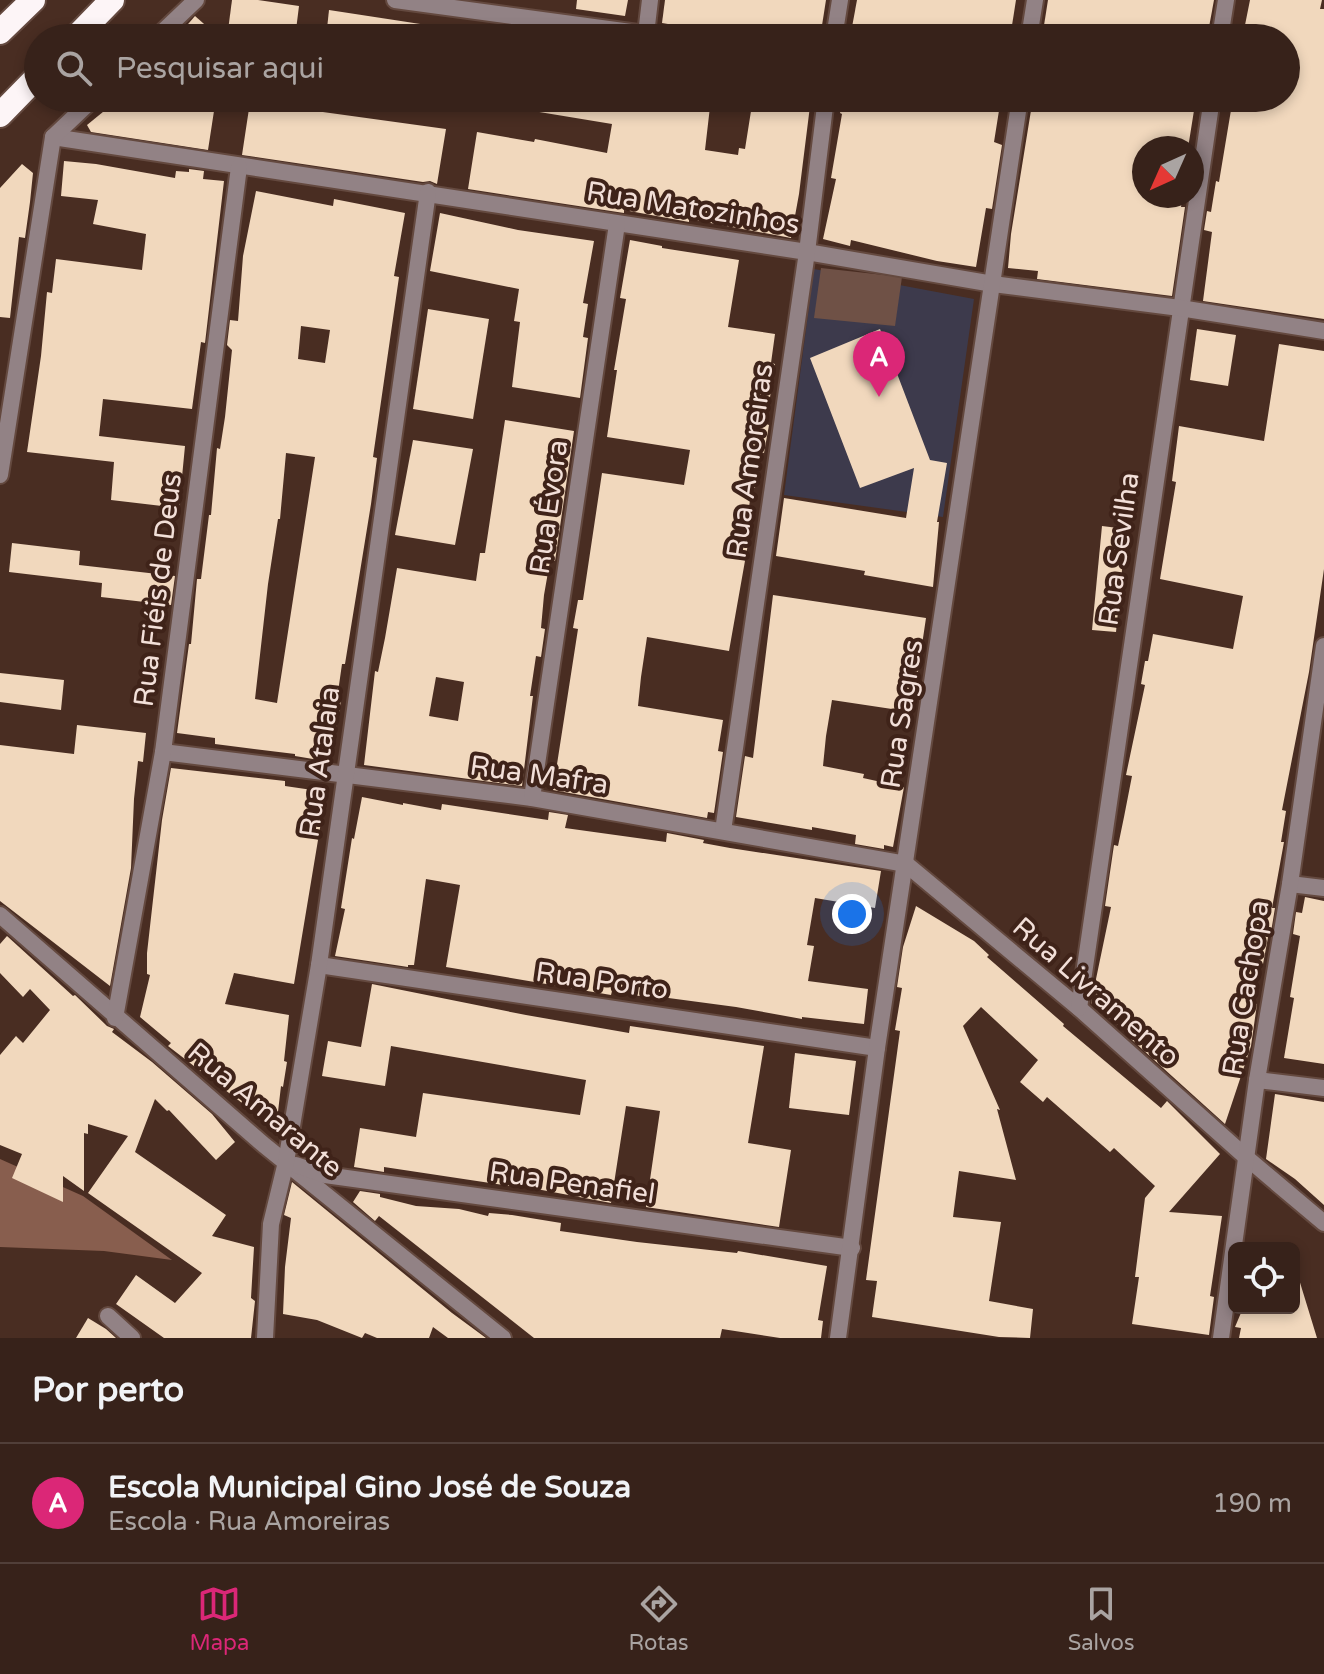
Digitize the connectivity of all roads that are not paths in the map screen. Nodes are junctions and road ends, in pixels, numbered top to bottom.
1 (33, 0) edge
2 (112, 0) edge
3 (196, 0) edge
4 (395, 0) edge
5 (650, 0) edge
6 (840, 0) edge
7 (1035, 0) edge
8 (1226, 0) edge
9 (89, 24) edge
10 (171, 24) edge
11 (572, 24) edge
12 (647, 24) edge
13 (836, 24) edge
14 (1031, 24) edge
15 (1222, 24) edge
16 (0, 32) edge
17 (24, 90) edge
18 (79, 112) edge
19 (824, 112) edge
20 (1018, 112) edge
21 (1210, 112) edge
22 (0, 115) edge
23 (53, 137) junction
24 (239, 167) junction
25 (428, 192) junction
26 (617, 224) junction
27 (807, 252) junction
28 (993, 284) junction
29 (1180, 308) junction
30 (1324, 331) edge
31 (0, 475) edge
32 (1324, 646) edge
33 (163, 752) junction
34 (344, 775) junction
35 (532, 798) junction
36 (723, 831) junction
37 (906, 864) junction
38 (1290, 884) junction
39 (1324, 888) edge
40 (0, 915) edge
41 (319, 965) junction
42 (1079, 1008) junction
43 (115, 1018) junction
44 (877, 1048) junction
45 (1257, 1080) junction
46 (1324, 1088) edge
47 (1247, 1158) junction
48 (286, 1162) junction
49 (1324, 1223) edge
50 (852, 1248) junction
51 (108, 1316) dead end
52 (132, 1338) edge
53 (265, 1338) edge
54 (503, 1338) edge
55 (838, 1338) edge
56 (1221, 1338) edge

1 - 16 highway
2 - 9 highway
3 - 10 street
4 - 11 street
5 - 12 street
6 - 13 street
7 - 14 street
8 - 15 street
17 - 22 highway
18 - 23 street
19 - 27 street, Rua Amoreiras
20 - 28 street, Rua Sagres
21 - 29 street, Rua Sevilha
23 - 24 street, Rua Matozinhos
23 - 31 street
24 - 25 street, Rua Matozinhos
24 - 33 street, Rua Fiéis de Deus
25 - 26 street, Rua Matozinhos
25 - 34 street, Rua Atalaia
26 - 27 street, Rua Matozinhos
26 - 35 street, Rua Évora
27 - 28 street, Rua Matozinhos
27 - 36 street, Rua Amoreiras
28 - 29 street, Rua Matozinhos
28 - 37 street, Rua Sagres
29 - 30 street, Rua Matozinhos
29 - 42 street, Rua Sevilha
32 - 38 street, Rua Cachopa
33 - 34 street, Rua Mafra
33 - 43 street, Rua Fiéis de Deus
34 - 35 street, Rua Mafra
34 - 41 street, Rua Atalaia
35 - 36 street, Rua Mafra
36 - 37 street, Rua Mafra
37 - 42 street, Rua Livramento
37 - 44 street, Rua Sagres
38 - 39 street
38 - 45 street, Rua Cachopa
40 - 43 street, Rua Amarante
41 - 44 street, Rua Porto
41 - 48 street, Rua Atalaia
42 - 47 street, Rua Livramento
43 - 48 street, Rua Amarante
44 - 50 street, Rua Sagres
45 - 46 street
45 - 47 street, Rua Cachopa
47 - 49 street, Rua Livramento
47 - 56 street, Rua Cachopa
48 - 50 street, Rua Penafiel
48 - 53 street, Rua Atalaia
48 - 54 street, Rua Amarante
50 - 55 street, Rua Sagres
51 - 52 street

